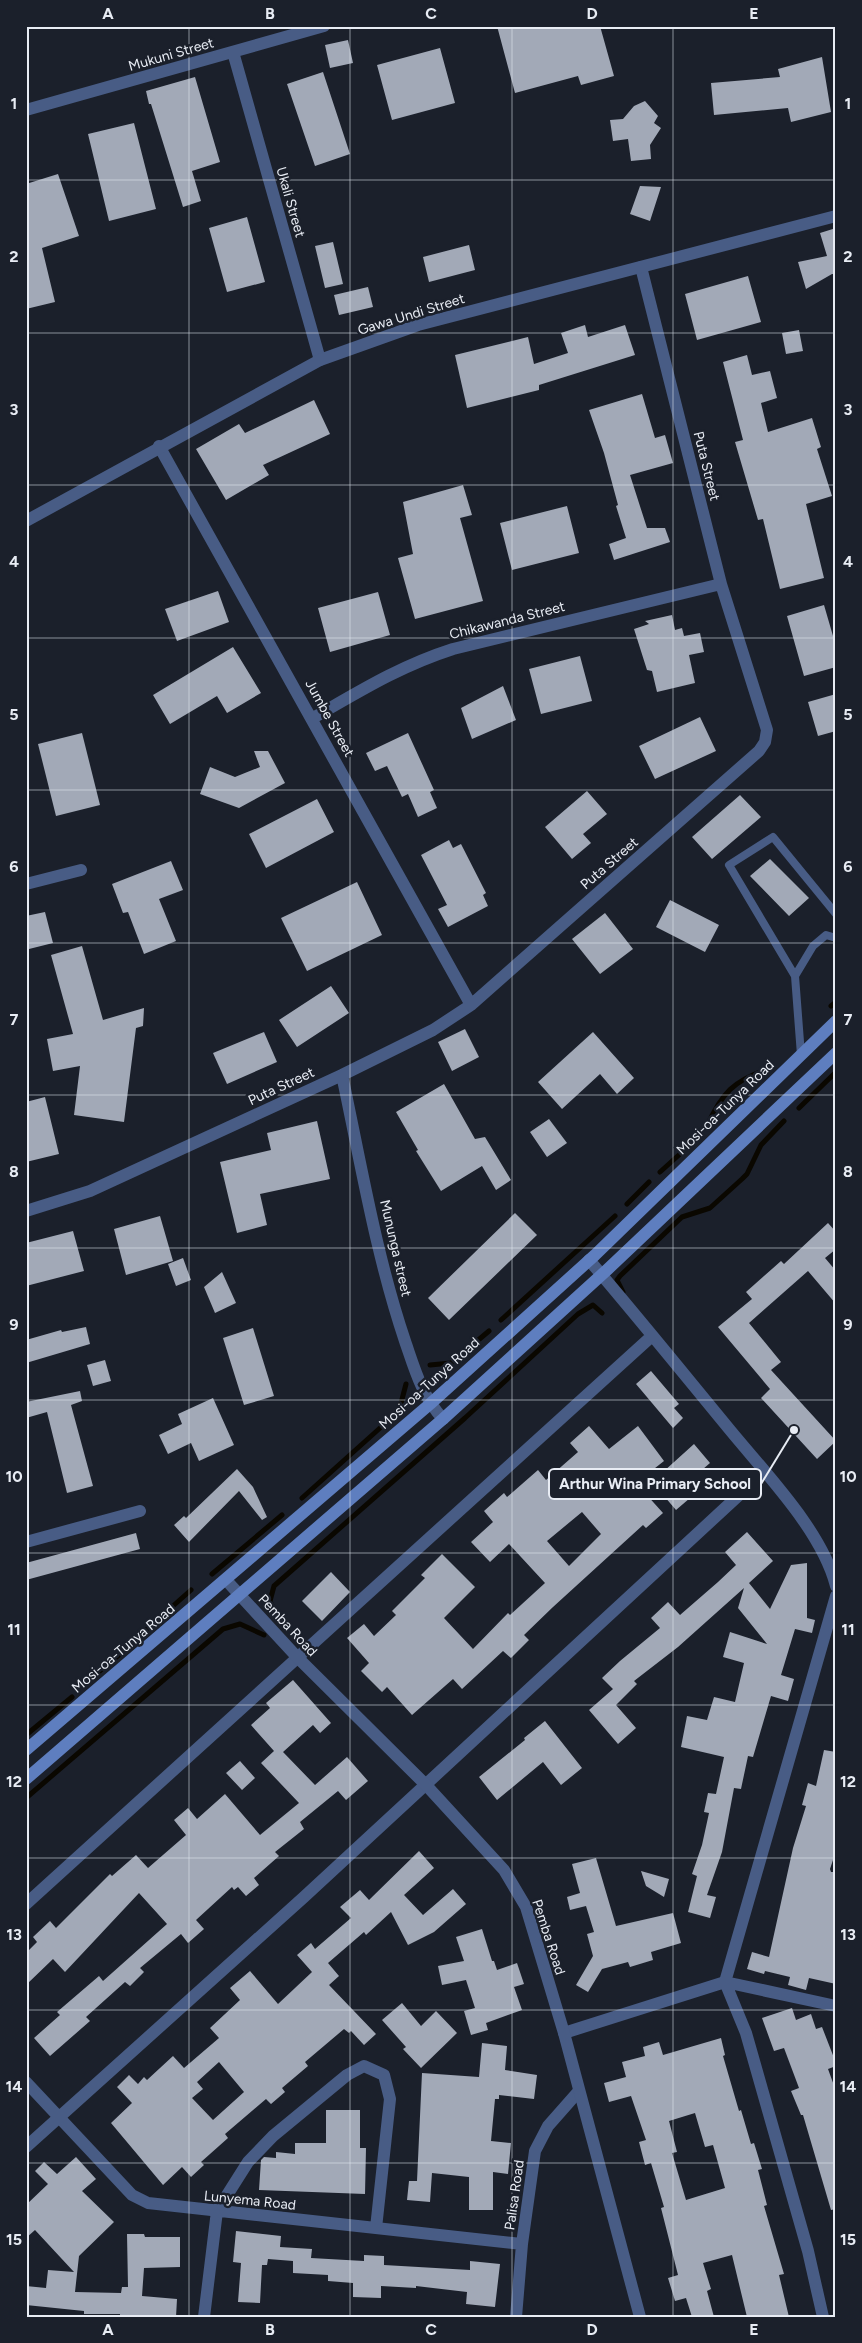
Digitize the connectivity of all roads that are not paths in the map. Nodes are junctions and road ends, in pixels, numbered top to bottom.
1 (324, 26) edge
2 (233, 52) junction
3 (26, 110) edge
4 (836, 216) edge
5 (641, 267) junction
6 (320, 360) junction
7 (160, 446) junction
8 (26, 521) edge
9 (721, 584) junction
10 (313, 718) junction
11 (80, 870) dead end
12 (26, 884) edge
13 (836, 914) edge
14 (836, 938) edge
15 (795, 976) junction
16 (471, 1004) junction
17 (836, 1021) edge
18 (836, 1053) edge
19 (801, 1055) junction
20 (342, 1075) junction
21 (26, 1212) edge
22 (589, 1260) junction
23 (602, 1275) junction
24 (652, 1336) junction
25 (430, 1404) junction
26 (443, 1419) junction
27 (764, 1472) junction
28 (140, 1511) dead end
29 (26, 1542) edge
30 (226, 1580) junction
31 (836, 1586) edge
32 (240, 1594) junction
33 (835, 1602) edge
34 (298, 1657) junction
35 (26, 1750) edge
36 (26, 1779) edge
37 (426, 1785) junction
38 (26, 1904) edge
39 (725, 1982) junction
40 (836, 2006) edge
41 (564, 2033) junction
42 (26, 2082) edge
43 (578, 2092) junction
44 (60, 2116) junction
45 (26, 2147) edge
46 (217, 2211) junction
47 (376, 2228) junction
48 (522, 2244) junction
49 (204, 2317) edge
50 (516, 2317) edge
51 (640, 2317) edge
52 (824, 2317) edge

1 - 2 street, Mukuni Street
2 - 3 street, Mukuni Street
2 - 6 street, Ukali Street
4 - 5 street, Gawa Undi Street
5 - 6 street, Gawa Undi Street
5 - 9 street, Puta Street
6 - 7 street, Gawa Undi Street
7 - 8 street, Gawa Undi Street
7 - 10 street, Jumbe Street
9 - 10 street, Chikawanda Street
9 - 16 street, Puta Street
10 - 16 street, Jumbe Street
11 - 12 street
13 - 15 lane
14 - 15 lane
15 - 19 lane
16 - 20 street, Puta Street
17 - 19 main road, Mosi-oa-Tunya Road
18 - 23 main road
19 - 22 main road, Mosi-oa-Tunya Road
20 - 21 street, Puta Street
20 - 25 street, Mununga street
22 - 23 street
22 - 25 main road, Mosi-oa-Tunya Road
23 - 24 street
23 - 26 main road
24 - 27 street
24 - 34 street
25 - 26 street, Mununga street
25 - 30 main road, Mosi-oa-Tunya Road
26 - 32 main road
27 - 31 street
27 - 37 street
28 - 29 street
30 - 32 street, Pemba Road
30 - 35 main road, Mosi-oa-Tunya Road
32 - 34 street, Pemba Road
32 - 36 main road
33 - 39 street
34 - 37 street, Pemba Road
34 - 38 street
37 - 41 street, Pemba Road
37 - 44 street
39 - 40 street
39 - 41 street
39 - 52 street
41 - 43 street, Pemba Road
42 - 44 street, Lunyema Road
43 - 48 street, Palisa Road
43 - 51 street, Pemba Road
44 - 45 street
44 - 46 street, Lunyema Road
46 - 47 street, Lunyema Road
46 - 47 street
46 - 49 street
47 - 48 street, Lunyema Road
48 - 50 street, Palisa Road

